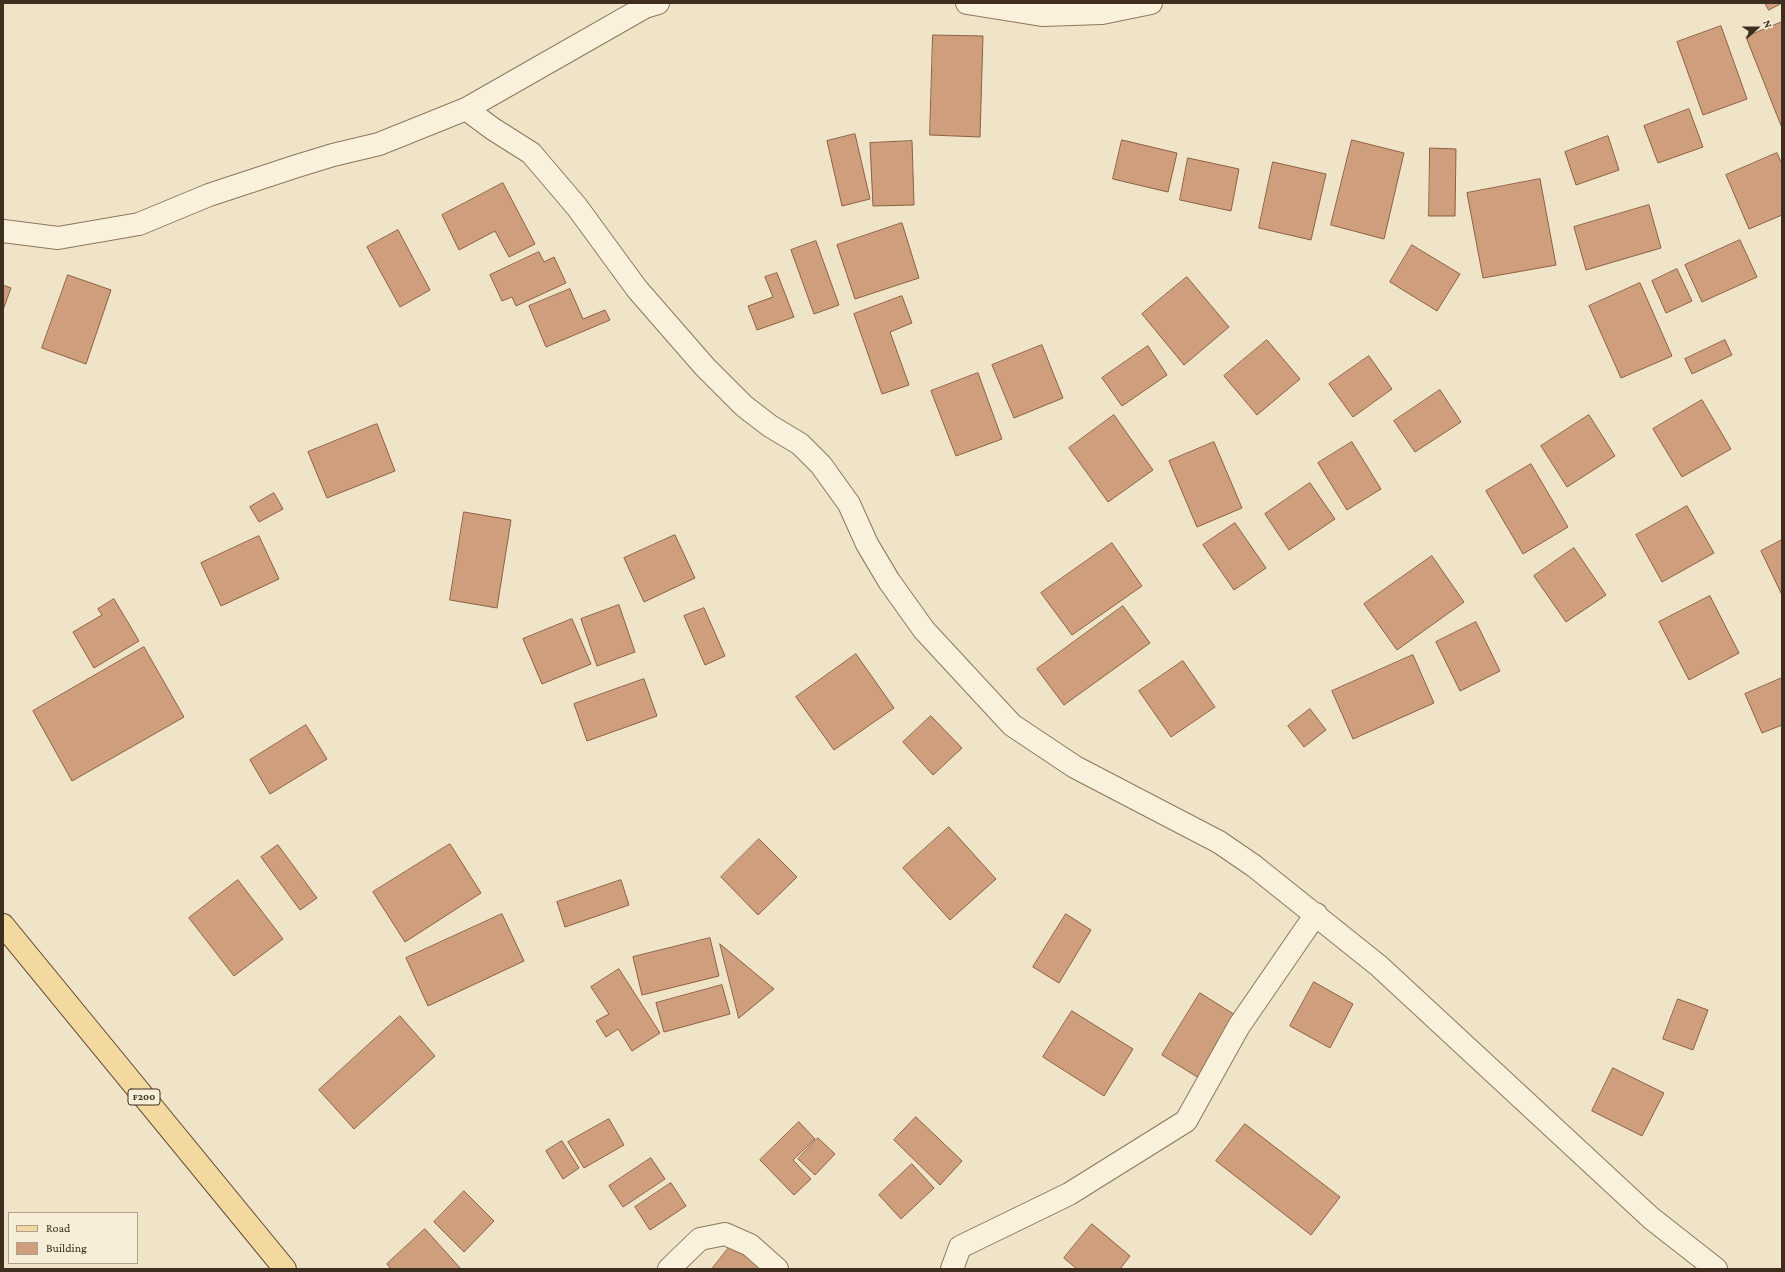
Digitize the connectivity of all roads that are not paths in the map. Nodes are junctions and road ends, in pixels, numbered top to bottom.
1 (658, 3) edge
2 (967, 3) edge
3 (1151, 3) edge
4 (466, 108) junction
5 (3, 231) edge
6 (1316, 914) junction
7 (3, 925) edge
8 (285, 1269) edge
9 (669, 1269) edge
10 (777, 1269) edge
11 (952, 1269) edge
12 (1716, 1269) edge

1 - 4 street
2 - 3 street
4 - 5 street
4 - 6 street
6 - 11 street
6 - 12 street
7 - 8 main road, F200
9 - 10 street

